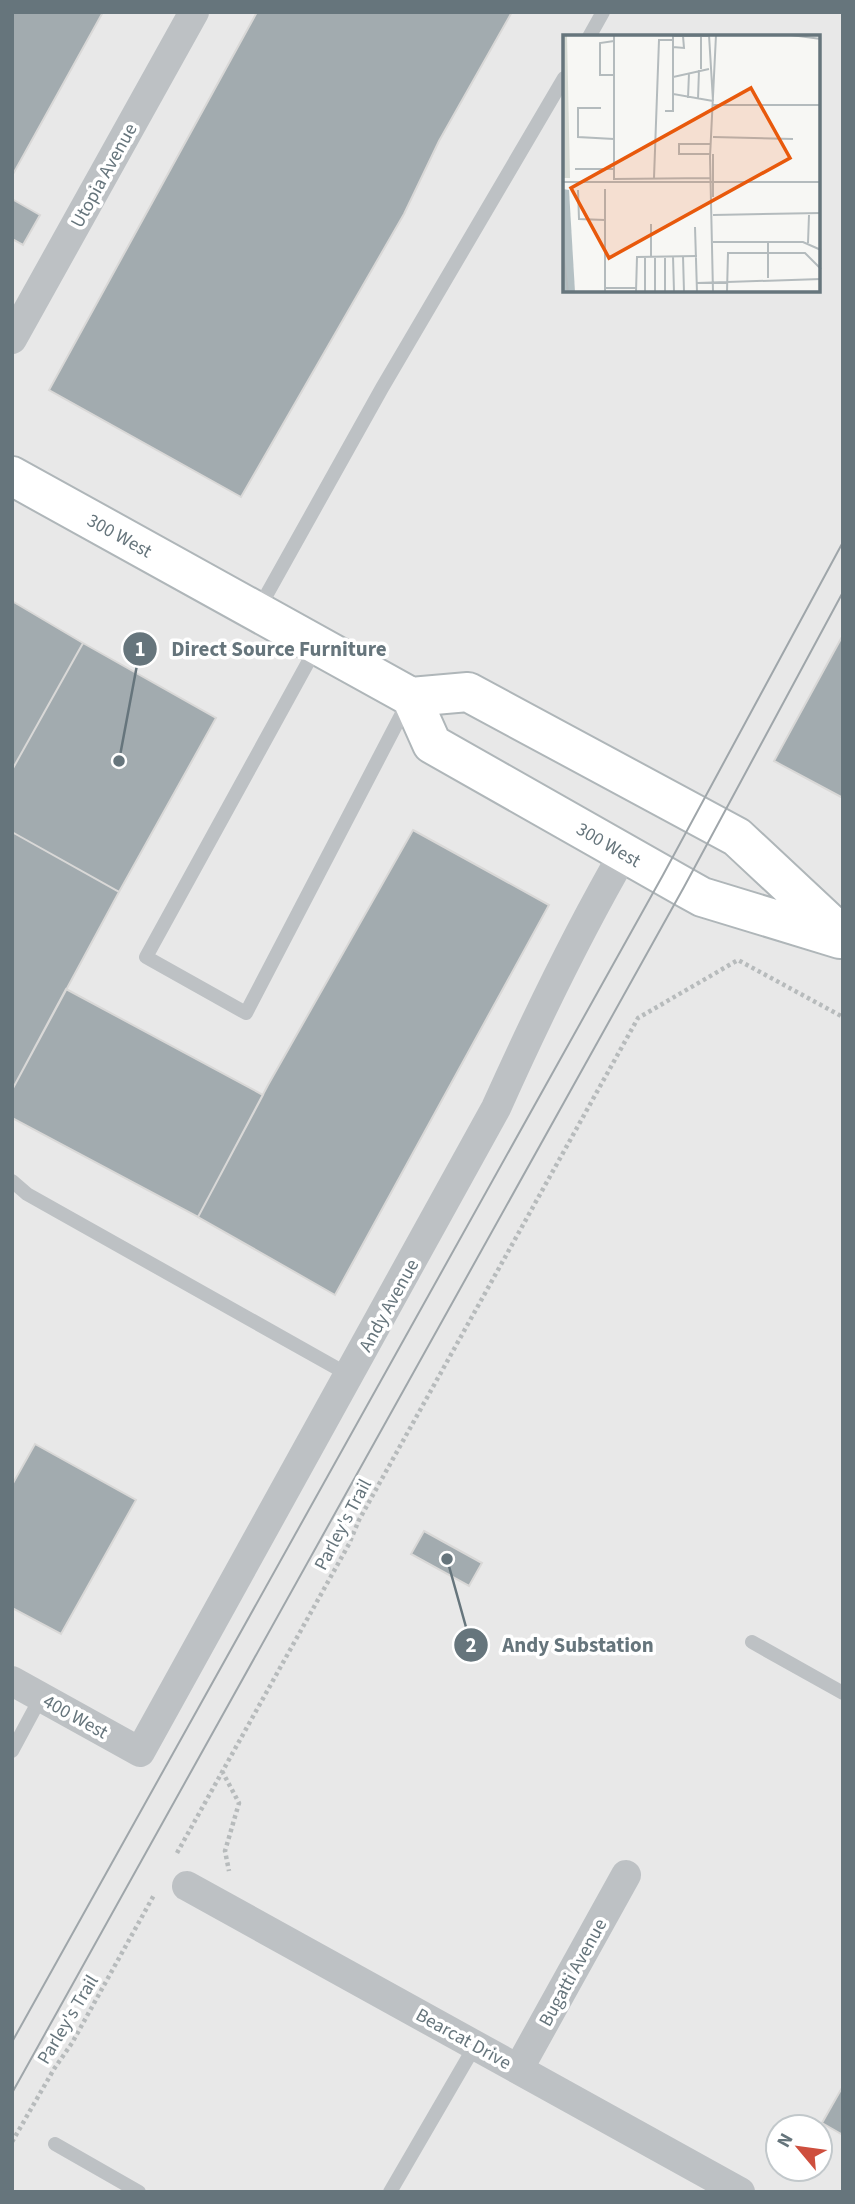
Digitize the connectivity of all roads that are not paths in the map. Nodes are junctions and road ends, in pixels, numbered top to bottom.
1 (194, 12) edge
2 (603, 12) edge
3 (590, 35) edge
4 (563, 81) edge
5 (12, 339) edge
6 (12, 476) edge
7 (257, 611) junction
8 (318, 645) junction
9 (411, 697) junction
10 (624, 853) junction
11 (843, 938) edge
12 (12, 1181) edge
13 (349, 1376) junction
14 (752, 1642) dead end
15 (12, 1681) edge
16 (843, 1693) edge
17 (41, 1697) junction
18 (12, 1751) edge
19 (140, 1752) joint
20 (626, 1875) dead end
21 (187, 1886) dead end
22 (476, 2044) junction
23 (519, 2068) junction
24 (55, 2144) dead end
25 (139, 2192) edge
26 (390, 2192) edge
27 (740, 2192) edge

1 - 5 street, Utopia Avenue
2 - 3 lane
4 - 7 lane
6 - 7 main road, 300 West
7 - 8 main road, 300 West
8 - 9 main road, 300 West
8 - 9 lane
9 - 10 main road, 300 West
9 - 11 main road, 300 West
10 - 11 main road, 300 West
10 - 13 street, Andy Avenue
12 - 13 lane
13 - 19 street, Andy Avenue
14 - 16 lane
15 - 17 street, 400 West
17 - 18 lane
17 - 19 street, 400 West
20 - 23 street, Bugatti Avenue
21 - 22 street, Bearcat Drive
22 - 23 street, Bearcat Drive
22 - 26 lane
23 - 27 street, Bearcat Drive
24 - 25 lane

